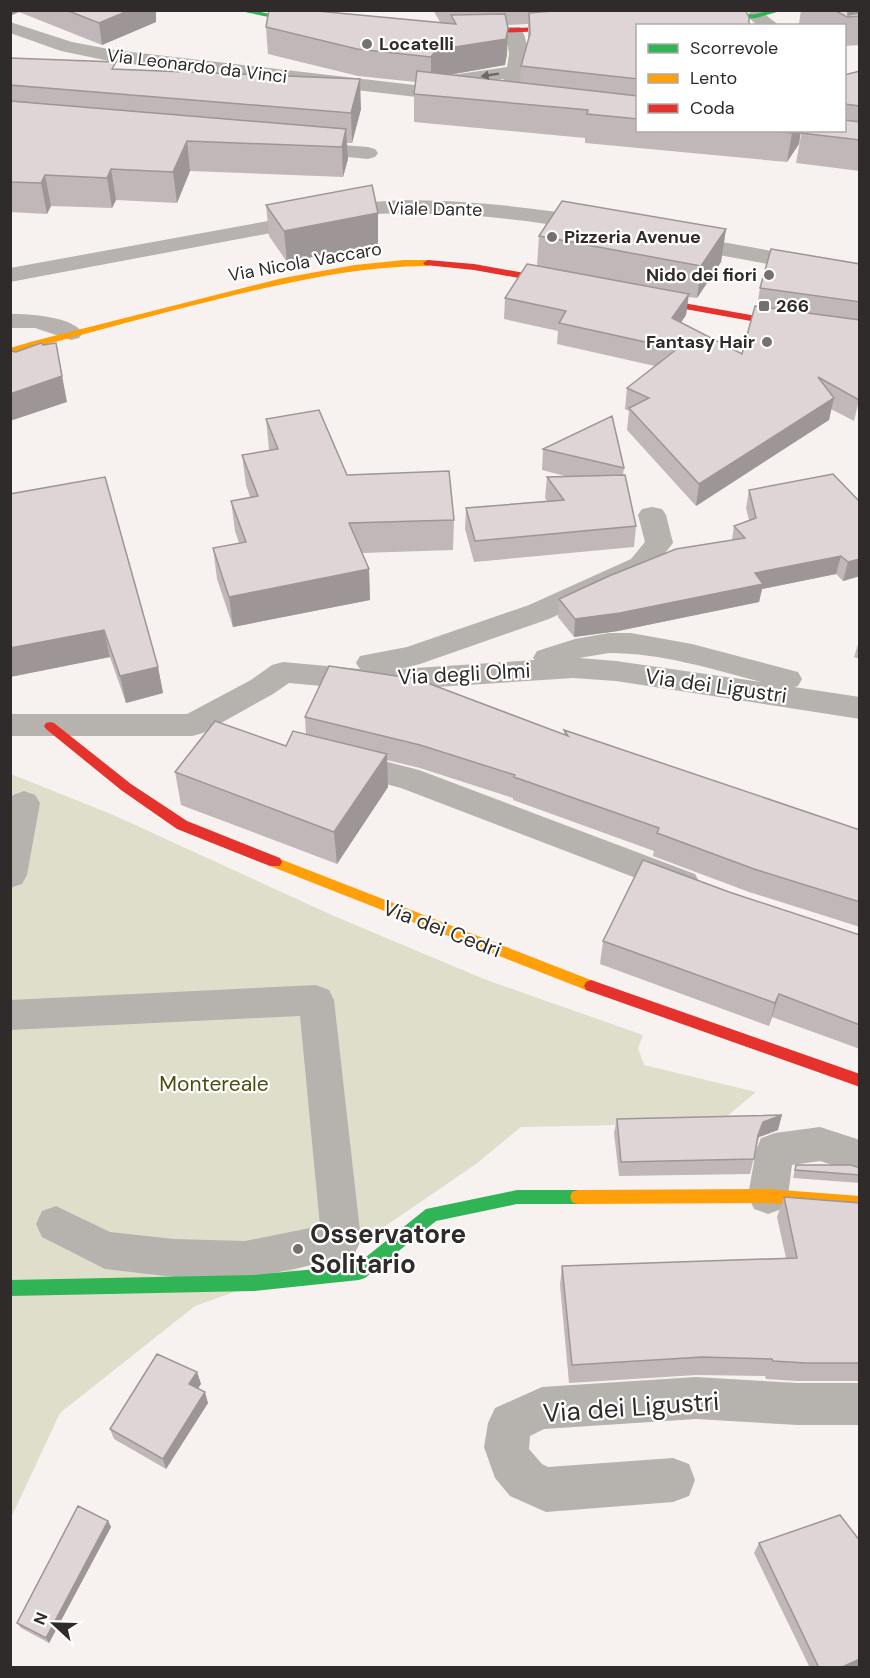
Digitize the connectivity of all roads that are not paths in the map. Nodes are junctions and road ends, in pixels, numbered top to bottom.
1 (238, 10) edge
2 (781, 10) edge
3 (690, 21) edge
4 (764, 21) edge
5 (323, 25) edge
6 (10, 27) edge
7 (585, 27) edge
8 (514, 31) junction
9 (453, 32) edge
10 (58, 44) junction
11 (38, 54) dead end
12 (516, 71) junction
13 (399, 89) junction
14 (506, 102) junction
15 (528, 104) edge
16 (278, 146) edge
17 (368, 153) dead end
18 (621, 230) edge
19 (653, 237) edge
20 (860, 274) edge
21 (10, 275) edge
22 (575, 285) edge
23 (630, 296) edge
24 (10, 321) edge
25 (71, 333) junction
26 (860, 333) edge
27 (10, 351) edge
28 (652, 515) dead end
29 (573, 668) joint
30 (284, 672) junction
31 (507, 672) junction
32 (406, 679) junction
33 (472, 702) edge
34 (860, 706) edge
35 (10, 724) edge
36 (192, 725) junction
37 (50, 726) junction
38 (237, 736) edge
39 (317, 755) edge
40 (24, 803) dead end
41 (10, 875) edge
42 (715, 895) edge
43 (10, 1015) edge
44 (860, 1081) edge
45 (860, 1157) edge
46 (768, 1196) junction
47 (860, 1203) edge
48 (56, 1224) dead end
49 (10, 1288) edge
50 (860, 1404) edge
51 (673, 1480) dead end

1 - 5 street
2 - 4 street
3 - 4 street
6 - 10 street, Via Leonardo da Vinci
7 - 8 street
8 - 9 street
8 - 12 street
10 - 11 street
10 - 13 street, Via Leonardo da Vinci
12 -> 13 street
12 - 14 street
13 - 14 street, Via Leonardo da Vinci
14 - 15 street, Via Leonardo da Vinci
16 - 17 street
18 - 21 street, Viale Dante
19 - 20 street
22 - 25 street, Via Nicola Vaccaro
23 - 26 street
24 - 25 street
25 - 27 street, Via Nicola Vaccaro
28 - 30 street
29 - 31 street, Via degli Olmi
29 - 34 street, Via dei Ligustri
30 - 32 street, Via degli Olmi
30 - 36 street
31 - 32 street, Via degli Olmi
31 - 34 street
32 - 33 street
35 - 37 street
36 - 37 street
36 - 38 street
37 - 44 street, Via dei Cedri
39 - 42 street
40 - 41 street
43 - 48 street
45 - 46 street
46 - 47 street
46 - 49 street
50 - 51 street, Via dei Ligustri

